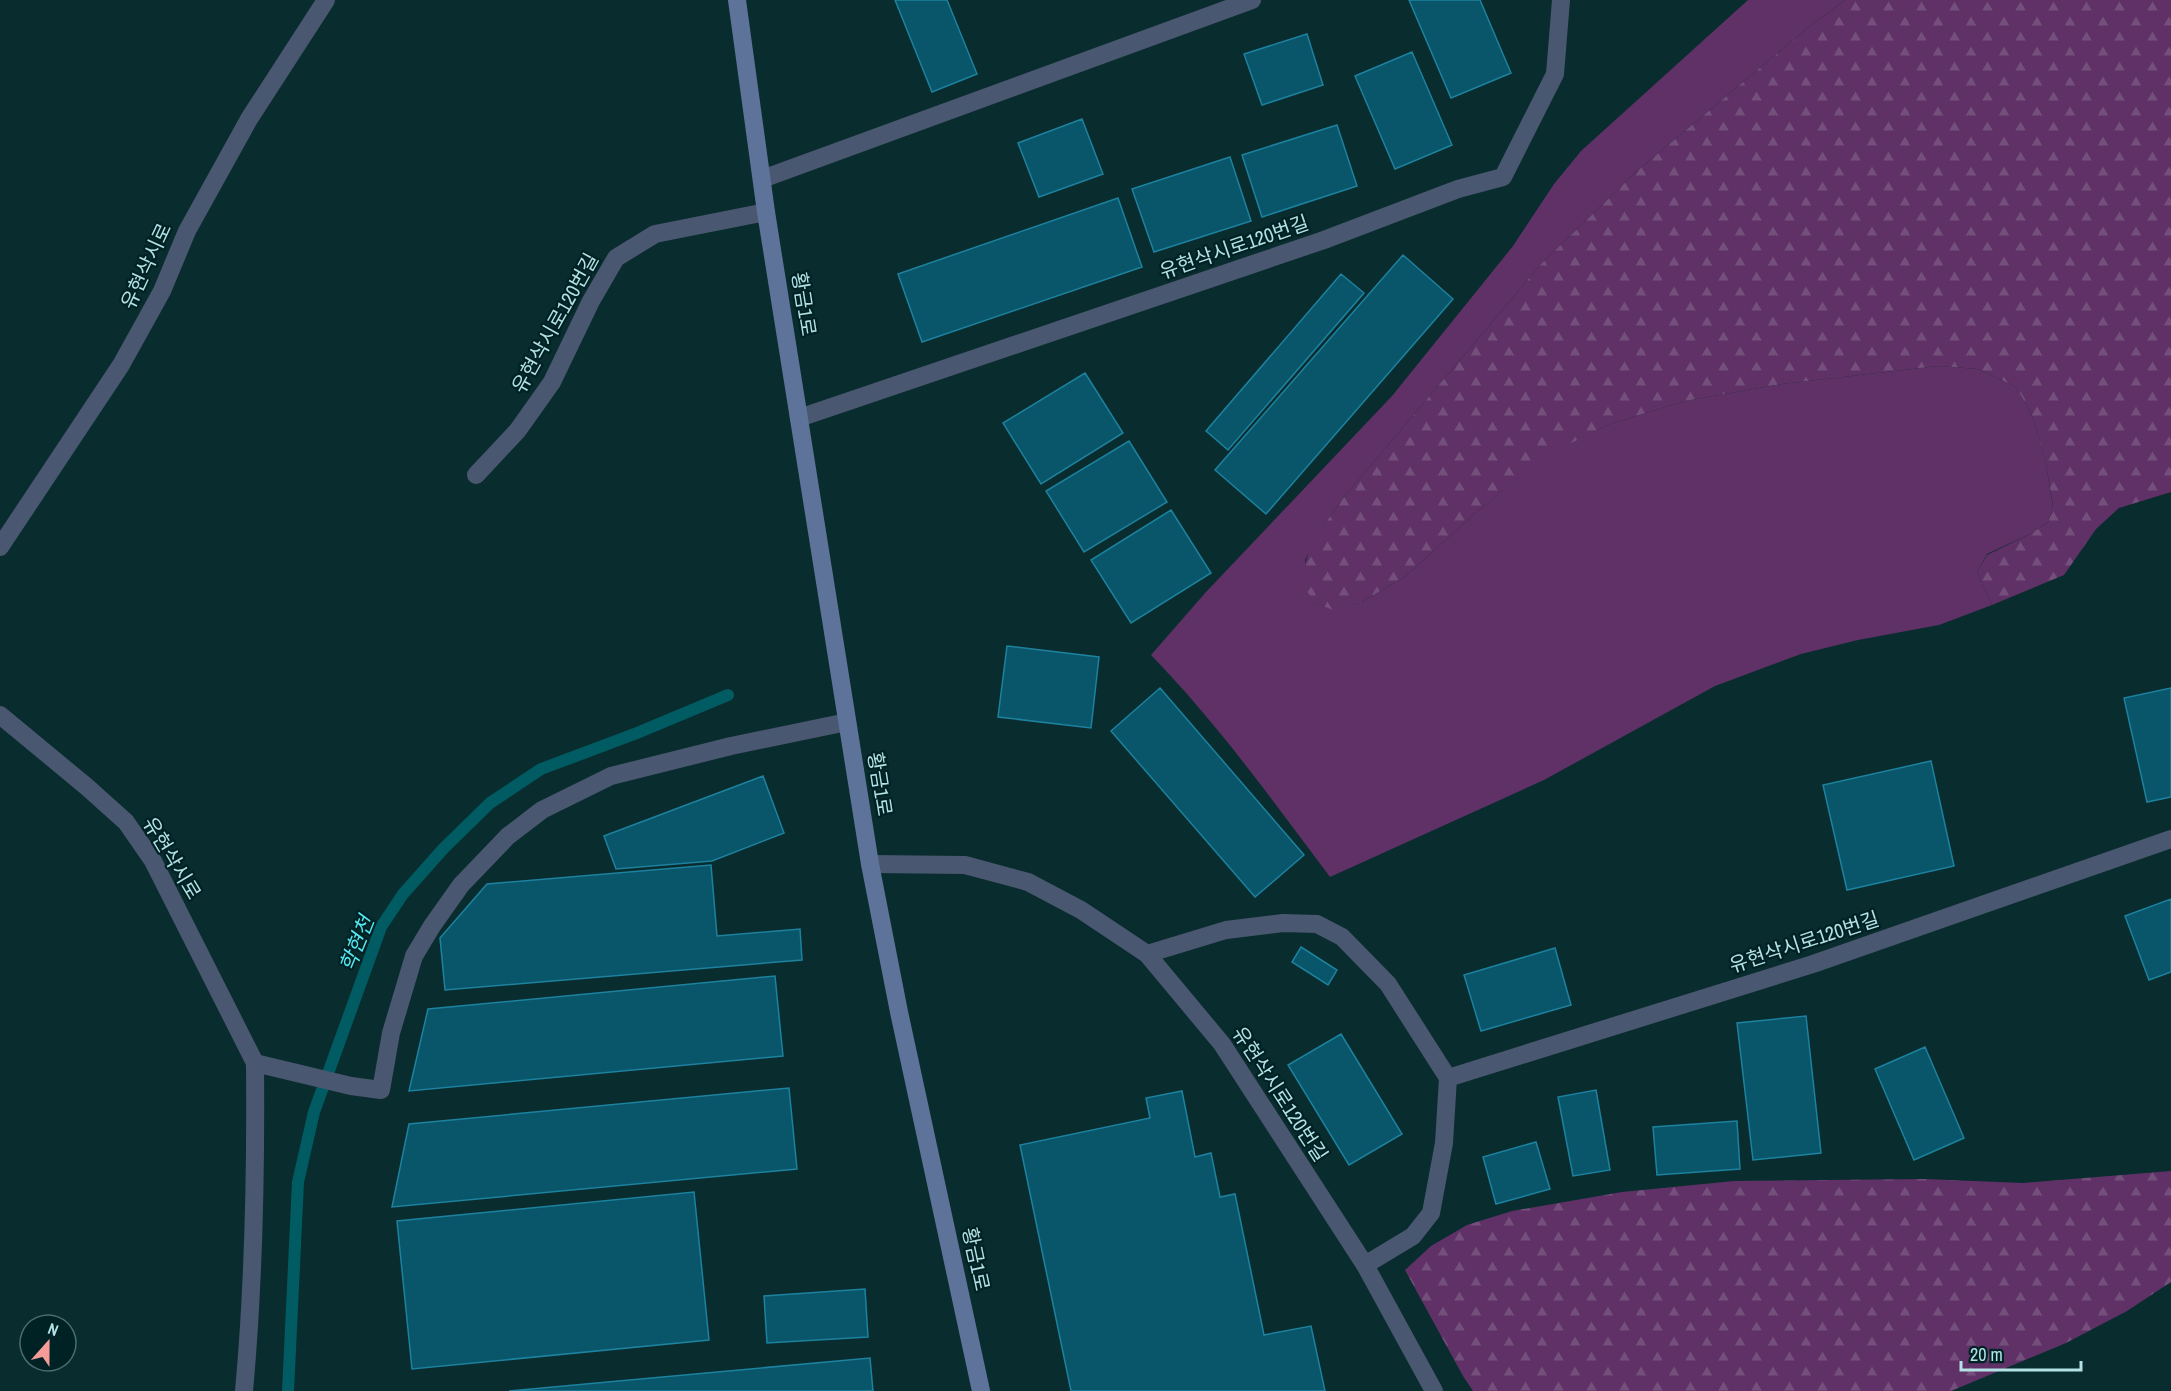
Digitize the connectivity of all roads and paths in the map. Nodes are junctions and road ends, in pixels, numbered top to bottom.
1 (326, 0) edge
2 (737, 0) edge
3 (1252, 0) edge
4 (1561, 0) edge
5 (762, 179) junction
6 (766, 212) junction
7 (799, 418) junction
8 (476, 476) dead end
9 (0, 547) edge
10 (0, 715) edge
11 (847, 722) junction
12 (2171, 839) edge
13 (870, 864) junction
14 (1148, 954) junction
15 (255, 1063) junction
16 (1448, 1078) junction
17 (1365, 1265) junction
18 (244, 1391) edge
19 (981, 1391) edge
20 (1434, 1391) edge

1 - 9 street, 유현삭시로
2 - 5 street, 황금1로
3 - 5 street
4 - 7 street, 유현삭시로120번길
5 - 6 street, 황금1로
6 - 7 street, 황금1로
6 - 8 street, 유현삭시로120번길
7 - 11 street, 황금1로
10 - 15 street, 유현삭시로
11 - 13 street, 황금1로
11 - 15 street
12 - 16 street, 유현삭시로120번길
13 - 14 street, 유현삭시로120번길
13 - 19 street, 황금1로
14 - 16 street
14 - 17 street, 유현삭시로120번길
15 - 18 street
16 - 17 street
17 - 20 street, 유현삭시로120번길

